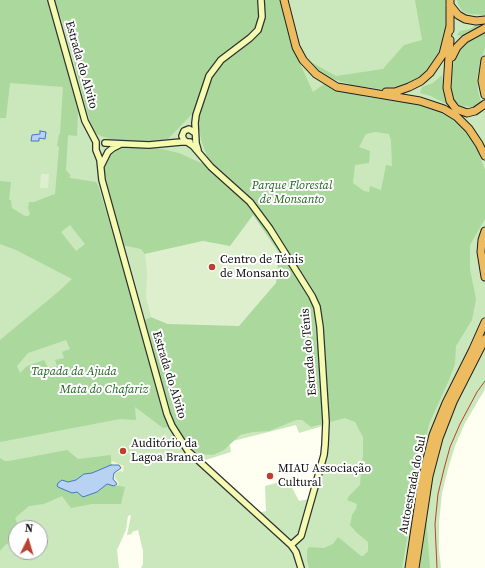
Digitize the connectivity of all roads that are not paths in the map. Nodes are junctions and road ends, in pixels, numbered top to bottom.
1 (51, 0) edge
2 (261, 0) edge
3 (284, 0) edge
4 (450, 3) edge
5 (485, 20) edge
6 (450, 26) junction
7 (485, 28) edge
8 (485, 60) edge
9 (449, 65) junction
10 (327, 81) junction
11 (485, 95) edge
12 (485, 104) edge
13 (196, 115) junction
14 (184, 131) junction
15 (92, 134) junction
16 (195, 135) junction
17 (105, 142) junction
18 (187, 142) junction
19 (167, 143) junction
20 (124, 144) junction
21 (96, 146) junction
22 (108, 152) junction
23 (98, 154) junction
24 (200, 154) junction
25 (485, 156) edge
26 (101, 167) junction
27 (485, 231) edge
28 (485, 277) edge
29 (485, 322) edge
30 (485, 339) edge
31 (291, 546) junction
32 (301, 568) edge
33 (409, 568) edge
34 (415, 568) edge

1 - 15 street, Estrada do Alvito
2 - 13 street
3 - 10 highway
4 - 5 highway
4 - 6 highway
6 - 9 highway
6 - 10 highway
7 - 9 highway
8 - 11 highway
9 - 12 highway
10 - 25 highway
13 - 14 street
13 - 16 street
14 - 16 street
14 - 18 street
14 - 19 street
15 - 17 street
15 - 21 street, Estrada do Alvito
16 - 18 street
16 - 24 street
17 - 20 street
17 - 21 street
17 - 22 street
18 - 19 street
18 - 24 street, Estrada do Ténis
19 - 20 street
20 - 22 street
21 - 23 street, Estrada do Alvito
22 - 23 street
22 - 26 street
23 - 26 street, Estrada do Alvito
24 - 31 street, Estrada do Ténis
26 - 31 street, Estrada do Alvito
27 - 28 highway
29 - 33 highway, Autoestrada do Sul
30 - 34 highway, Autoestrada do Sul
31 - 32 street, Estrada do Alvito

